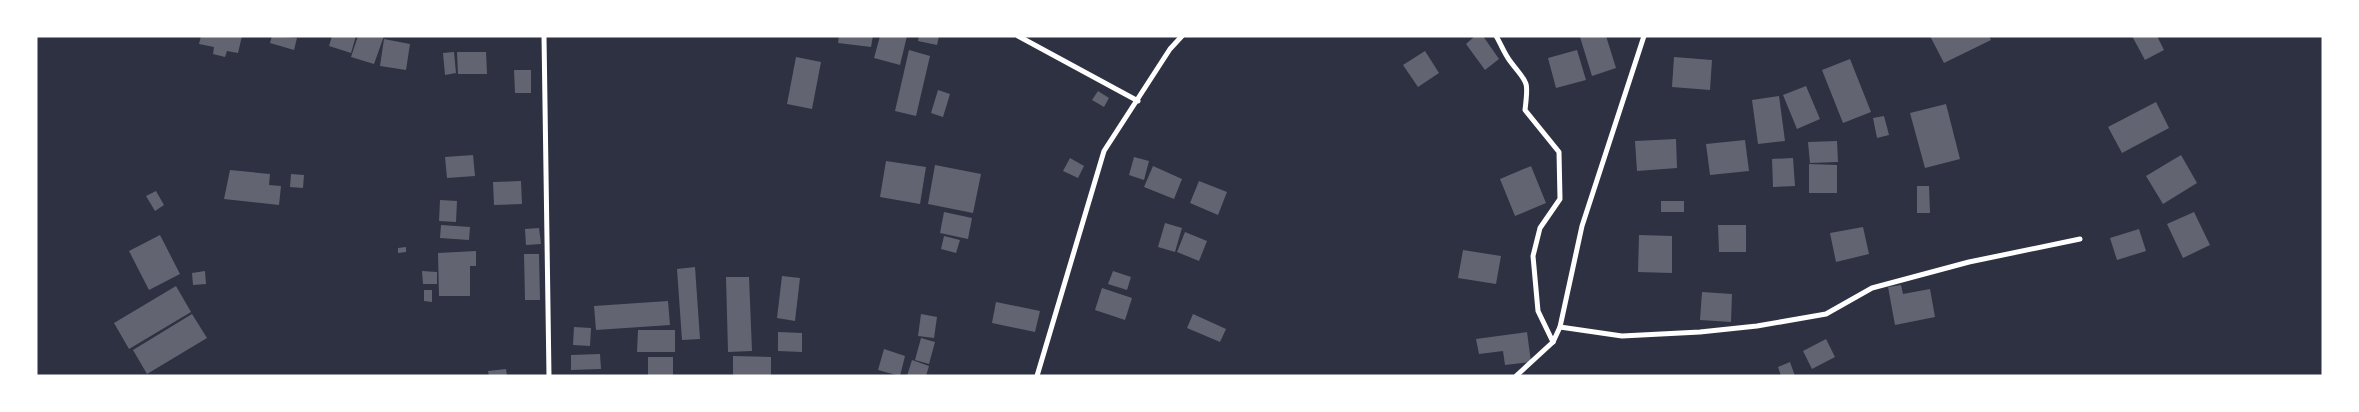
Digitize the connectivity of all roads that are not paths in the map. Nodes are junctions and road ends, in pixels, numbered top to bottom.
1 (544, 36) edge
2 (1018, 36) edge
3 (1182, 36) edge
4 (1496, 36) edge
5 (1644, 36) edge
6 (1138, 101) junction
7 (2080, 239) dead end
8 (1560, 327) junction
9 (1553, 342) junction
10 (549, 376) edge
11 (1037, 376) edge
12 (1516, 376) edge

1 - 10 street
2 - 6 street
3 - 6 street
4 - 9 street
5 - 8 street
6 - 11 street
7 - 8 street
8 - 9 street
9 - 12 street

